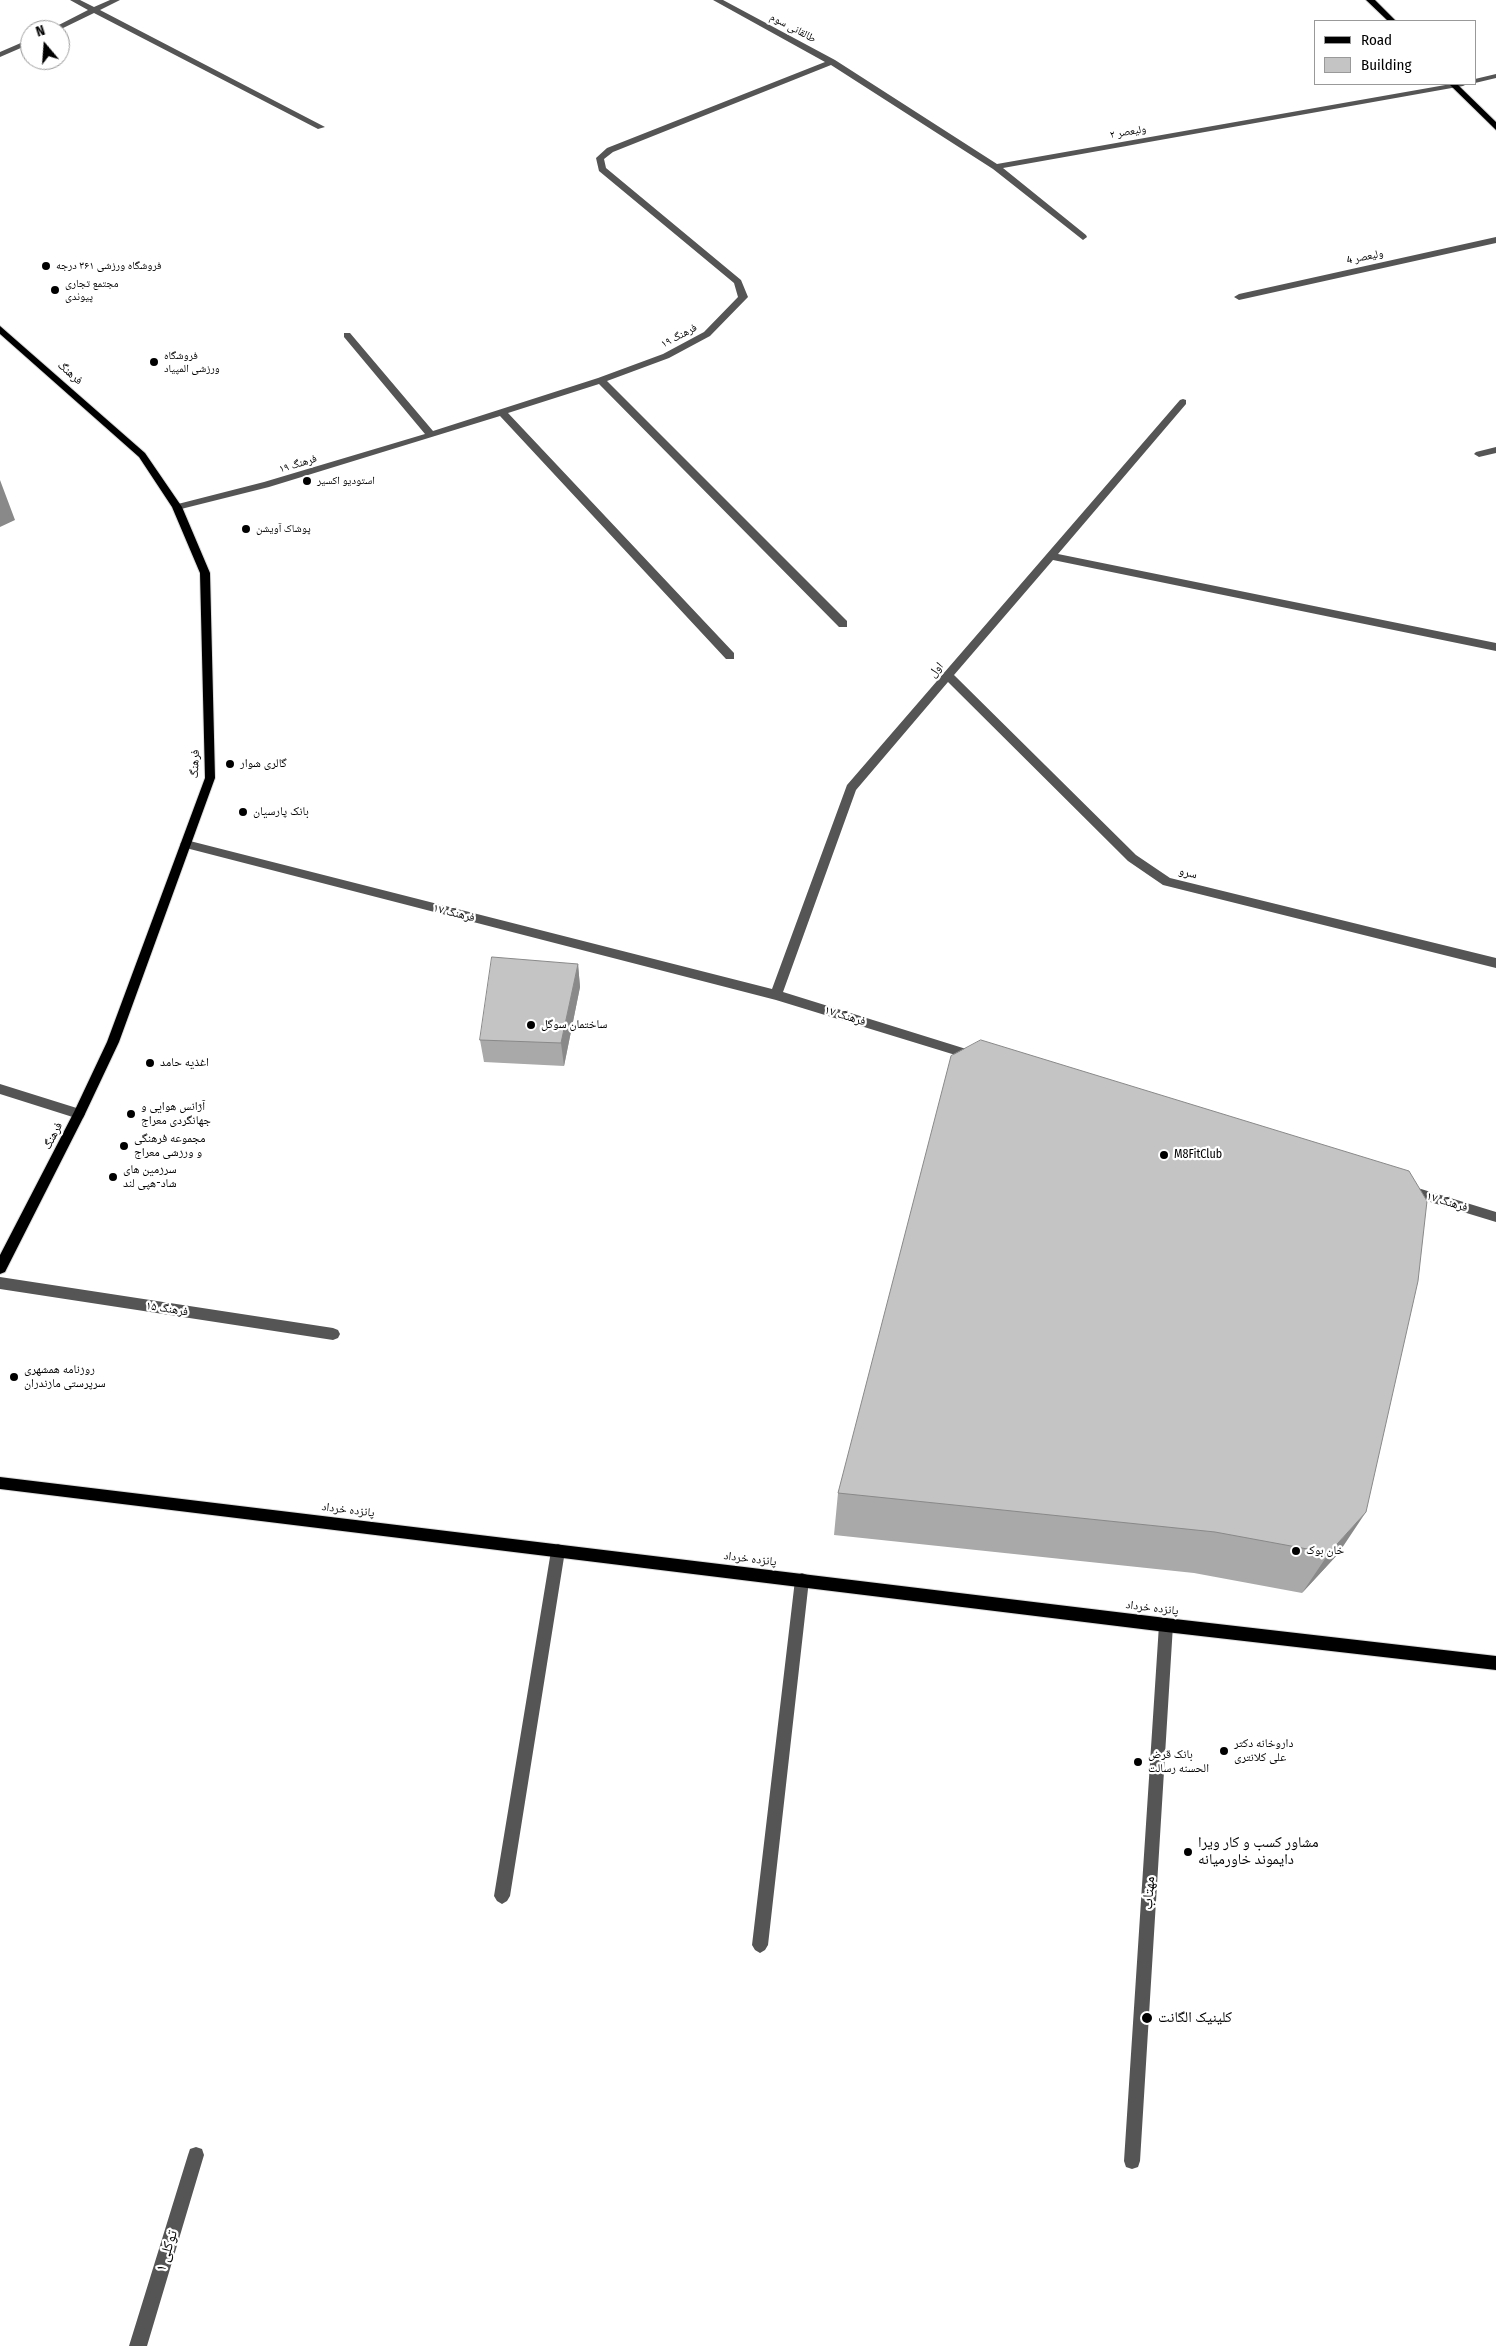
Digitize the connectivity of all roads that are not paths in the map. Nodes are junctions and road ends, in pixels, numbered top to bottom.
1 (74, 0) edge
2 (116, 0) edge
3 (717, 0) edge
4 (1370, 0) edge
5 (94, 11) junction
6 (1391, 20) edge
7 (70, 22) edge
8 (20, 46) edge
9 (0, 55) edge
10 (832, 62) junction
11 (1496, 76) edge
12 (1476, 81) edge
13 (1451, 85) edge
14 (1458, 85) edge
15 (321, 127) dead end
16 (1496, 127) edge
17 (996, 167) junction
18 (1083, 237) dead end
19 (1496, 240) edge
20 (1239, 297) dead end
21 (0, 329) edge
22 (347, 335) dead end
23 (601, 380) junction
24 (1183, 402) dead end
25 (502, 412) junction
26 (431, 435) junction
27 (1496, 450) edge
28 (1479, 454) dead end
29 (178, 506) junction
30 (1051, 556) junction
31 (843, 624) dead end
32 (1496, 647) edge
33 (730, 656) dead end
34 (948, 675) junction
35 (186, 844) junction
36 (1496, 963) edge
37 (776, 995) junction
38 (984, 1059) edge
39 (0, 1090) edge
40 (79, 1114) junction
41 (1392, 1185) edge
42 (1496, 1217) edge
43 (0, 1268) edge
44 (0, 1283) edge
45 (333, 1334) dead end
46 (0, 1483) edge
47 (558, 1551) junction
48 (802, 1580) junction
49 (1166, 1625) junction
50 (1496, 1663) edge
51 (502, 1896) dead end
52 (760, 1945) dead end
53 (196, 2155) dead end
54 (1132, 2162) dead end
55 (138, 2346) edge

1 - 5 street
2 - 5 street
3 - 10 street, طالقانی سوم
4 - 6 main road
5 - 7 street
5 - 15 street
8 - 9 street
10 - 17 street
10 - 23 street, فرهنگ ۱۹
11 - 12 street
13 - 17 street, ولیعصر ٢
14 - 16 main road
17 - 18 street
19 - 20 street, ولیعصر 4
21 - 29 main road, فرهنگ
22 - 26 street
23 - 25 street, فرهنگ ۱۹
23 - 31 street
24 - 30 street, اول
25 - 26 street, فرهنگ ۱۹
25 - 33 street
26 - 29 street, فرهنگ ۱۹
27 - 28 street
29 - 35 main road, فرهنگ
30 - 32 street
30 - 34 street, اول
34 - 36 street, سرو
34 - 37 street, اول
35 - 37 street, فرهنگ ۱۷
35 - 40 main road, فرهنگ
37 - 38 street, فرهنگ ۱۷
39 - 40 street
40 - 43 main road, فرهنگ
41 - 42 street, فرهنگ ۱۷
44 - 45 street, فرهنگ ۱۵
46 - 47 main road, پانزده خرداد
47 - 48 main road, پانزده خرداد
47 - 51 street
48 - 49 main road, پانزده خرداد
48 - 52 street
49 - 50 main road, پانزده خرداد
49 - 54 street, مهتاب
53 - 55 street, توکلی ۱

